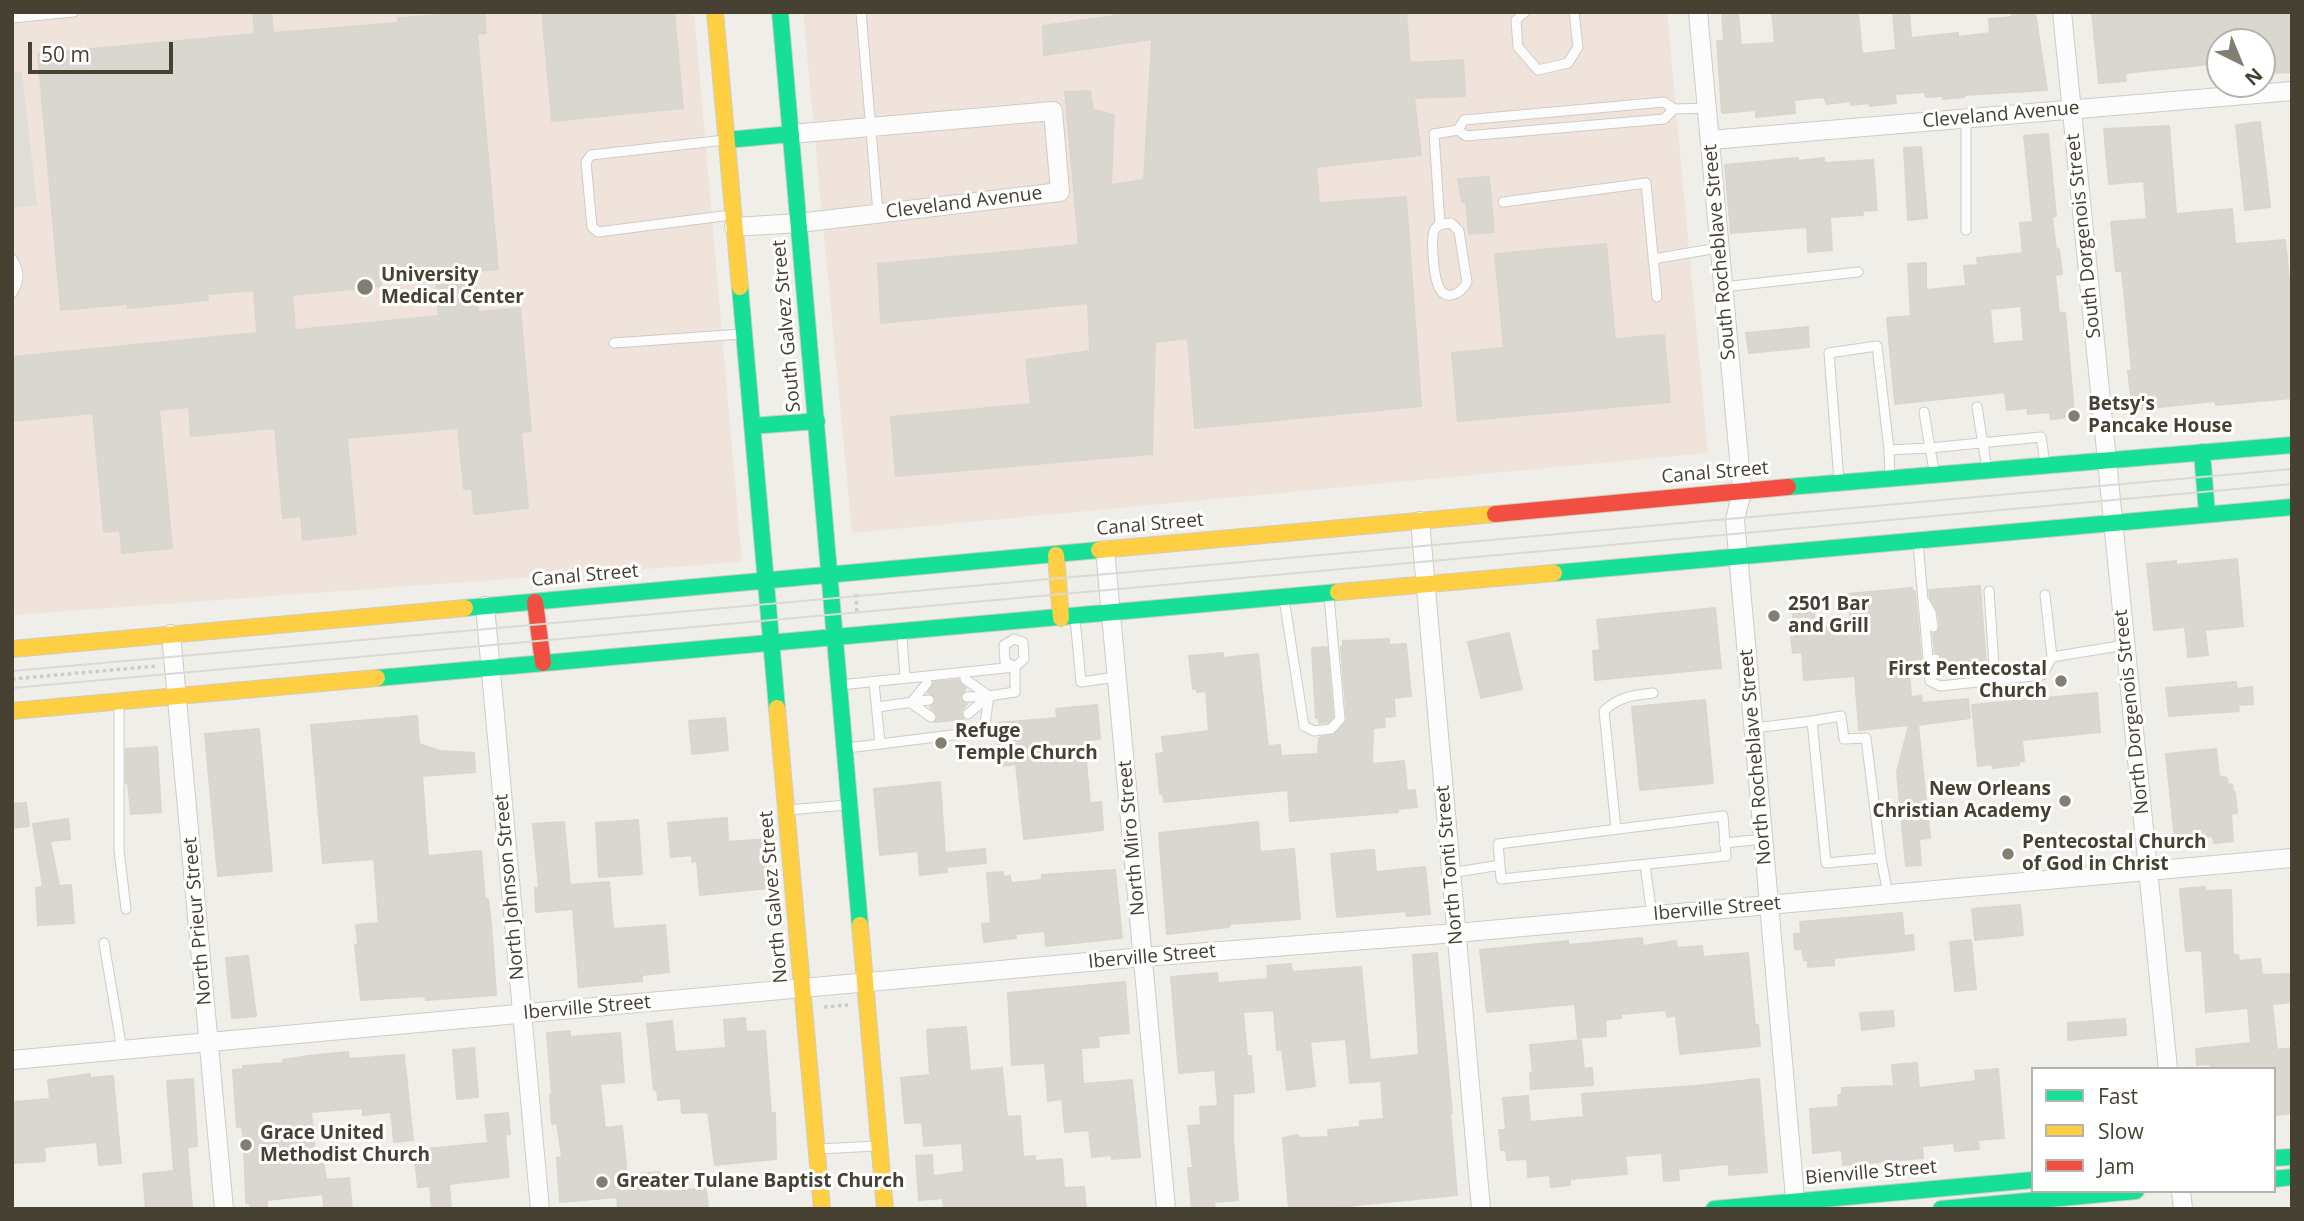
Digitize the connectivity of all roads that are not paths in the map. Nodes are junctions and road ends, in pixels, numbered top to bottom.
1 (74, 12) edge
2 (715, 12) edge
3 (780, 12) edge
4 (861, 12) edge
5 (1525, 12) edge
6 (1574, 12) edge
7 (1698, 12) edge
8 (2062, 12) edge
9 (12, 18) edge
10 (2292, 91) edge
11 (1707, 108) junction
12 (1674, 109) junction
13 (2071, 109) junction
14 (1966, 118) junction
15 (872, 127) junction
16 (1458, 130) junction
17 (790, 134) junction
18 (727, 140) junction
19 (1710, 140) junction
20 (1503, 202) dead end
21 (878, 213) junction
22 (734, 221) junction
23 (799, 223) junction
24 (1440, 225) junction
25 (1966, 230) dead end
26 (1718, 248) junction
27 (12, 259) edge
28 (1653, 259) junction
29 (1858, 272) dead end
30 (1723, 287) junction
31 (12, 293) edge
32 (1657, 298) dead end
33 (744, 334) junction
34 (614, 343) dead end
35 (1977, 407) dead end
36 (1924, 412) dead end
37 (817, 421) junction
38 (752, 426) junction
39 (1983, 443) junction
40 (2292, 444) edge
41 (1930, 447) junction
42 (1889, 450) junction
43 (2202, 452) junction
44 (2107, 460) junction
45 (2046, 465) junction
46 (1987, 470) junction
47 (1934, 475) junction
48 (1890, 479) junction
49 (1839, 483) junction
50 (1742, 491) junction
51 (2292, 507) edge
52 (2207, 514) junction
53 (1420, 521) junction
54 (2113, 523) junction
55 (1918, 541) junction
56 (1105, 550) junction
57 (1056, 555) junction
58 (1738, 557) junction
59 (829, 575) junction
60 (766, 581) junction
61 (1425, 585) junction
62 (1989, 591) dead end
63 (1328, 594) junction
64 (2046, 594) dead end
65 (1284, 598) junction
66 (1923, 598) junction
67 (535, 602) junction
68 (485, 606) junction
69 (1111, 614) junction
70 (1068, 617) junction
71 (1013, 621) junction
72 (1933, 627) dead end
73 (902, 630) junction
74 (171, 634) junction
75 (834, 636) junction
76 (1014, 639) junction
77 (770, 641) junction
78 (2125, 645) junction
79 (12, 649) edge
80 (2052, 657) junction
81 (1936, 659) dead end
82 (543, 663) junction
83 (1015, 667) junction
84 (491, 669) junction
85 (1116, 677) junction
86 (905, 678) junction
87 (965, 679) dead end
88 (1995, 680) junction
89 (874, 681) junction
90 (1930, 681) junction
91 (928, 683) dead end
92 (838, 685) junction
93 (1653, 693) dead end
94 (177, 696) junction
95 (989, 696) junction
96 (967, 697) dead end
97 (120, 701) junction
98 (929, 701) dead end
99 (911, 704) junction
100 (877, 707) junction
101 (12, 711) edge
102 (968, 714) dead end
103 (931, 717) dead end
104 (1812, 721) junction
105 (1754, 728) junction
106 (880, 744) junction
107 (844, 748) junction
108 (849, 805) junction
109 (787, 810) junction
110 (1616, 829) junction
111 (1764, 839) junction
112 (1724, 843) junction
113 (1881, 858) junction
114 (2292, 858) edge
115 (1500, 865) junction
116 (1645, 865) junction
117 (2148, 870) junction
118 (1451, 873) junction
119 (1888, 894) junction
120 (1770, 905) junction
121 (125, 909) dead end
122 (1652, 915) junction
123 (1456, 933) junction
124 (104, 943) dead end
125 (1143, 957) junction
126 (865, 982) junction
127 (803, 989) junction
128 (521, 1014) junction
129 (210, 1042) junction
130 (122, 1050) junction
131 (12, 1060) edge
132 (2168, 1067) edge
133 (879, 1146) junction
134 (817, 1149) junction
135 (2031, 1180) edge
136 (2114, 1193) edge
137 (1796, 1205) edge
138 (224, 1209) edge
139 (540, 1209) edge
140 (822, 1209) edge
141 (885, 1209) edge
142 (1166, 1209) edge
143 (1481, 1209) edge
144 (1714, 1209) edge
145 (1941, 1209) edge

1 - 9 lane
2 - 18 main road
3 - 17 main road, South Galvez Street
4 - 15 lane
5 - 6 lane
7 - 11 street, South Rocheblave Street
8 - 13 street, South Dorgenois Street
10 - 13 street, Cleveland Avenue
11 - 12 lane
11 - 19 street, South Rocheblave Street
12 - 16 lane
12 - 16 lane
13 - 14 street, Cleveland Avenue
13 - 44 street, South Dorgenois Street
14 - 19 street, Cleveland Avenue
14 - 25 lane
15 - 17 street, Cleveland Avenue
15 - 21 lane
15 - 21 street, Cleveland Avenue
16 - 24 lane
17 - 18 main road
17 - 23 main road, South Galvez Street
18 - 22 main road
18 - 22 lane
19 - 26 street, South Rocheblave Street
20 - 28 lane
21 - 23 street, Cleveland Avenue
22 - 23 street, Cleveland Avenue
22 - 33 main road
23 - 37 main road, South Galvez Street
24 - 24 lane
26 - 28 lane
26 - 30 street, South Rocheblave Street
27 - 31 lane
28 - 32 lane
29 - 30 lane
30 - 50 street, South Rocheblave Street
33 - 34 lane
33 - 38 main road
35 - 39 lane
36 - 41 lane
37 - 38 main road
37 - 59 main road, South Galvez Street
38 - 60 main road
39 - 41 lane
39 - 45 lane
39 - 46 lane
40 - 43 main road, Canal Street
41 - 42 lane
41 - 47 lane
42 - 48 lane
42 - 49 lane
43 - 44 main road, Canal Street
43 - 52 main road
44 - 45 main road, Canal Street
44 - 54 street, South Dorgenois Street
45 - 46 main road, Canal Street
46 - 47 main road, Canal Street
47 - 48 main road, Canal Street
48 - 49 main road, Canal Street
49 - 50 main road, Canal Street
50 - 53 main road, Canal Street
50 - 58 street, South Rocheblave Street
51 - 52 main road
52 - 54 main road
53 - 56 main road, Canal Street
53 - 61 street, North Tonti Street
54 - 55 main road
54 - 78 street, North Dorgenois Street
55 - 58 main road
55 - 66 lane
56 - 57 main road, Canal Street
56 - 69 street, North Miro Street
57 - 59 main road, Canal Street
57 - 70 main road
58 - 61 main road
58 - 105 street, North Rocheblave Street
59 - 60 main road, Canal Street
59 - 75 main road, South Galvez Street
60 - 67 main road, Canal Street
60 - 77 main road, North Galvez Street
61 - 63 main road
61 - 118 street, North Tonti Street
62 - 88 lane
63 - 65 main road
63 - 65 lane
64 - 80 lane
65 - 69 main road
66 - 72 lane
66 - 90 lane
67 - 68 main road, Canal Street
67 - 82 main road
68 - 74 main road, Canal Street
68 - 84 street, North Johnson Street
69 - 70 main road
69 - 85 street, North Miro Street
70 - 71 main road
70 - 85 lane
71 - 73 main road
71 - 76 lane
73 - 75 main road
73 - 86 lane
74 - 79 main road, Canal Street
74 - 94 street, North Prieur Street
75 - 77 main road
75 - 92 main road
76 - 83 lane
76 - 83 lane
77 - 82 main road
77 - 109 main road, North Galvez Street
78 - 80 lane
78 - 117 street, North Dorgenois Street
80 - 88 lane
81 - 90 lane
82 - 84 main road
83 - 86 lane
83 - 95 lane
84 - 94 main road
84 - 128 street, North Johnson Street
85 - 125 street, North Miro Street
86 - 89 lane
87 - 95 lane
88 - 90 lane
89 - 92 lane
89 - 100 lane
91 - 99 lane
92 - 107 main road
93 - 110 lane
94 - 97 main road
94 - 129 street, North Prieur Street
95 - 96 lane
95 - 102 lane
95 - 106 lane
97 - 101 main road
97 - 121 lane
98 - 99 lane
99 - 100 lane
99 - 103 lane
100 - 106 lane
104 - 105 lane
104 - 113 lane
104 - 113 lane
105 - 111 street, North Rocheblave Street
106 - 107 lane
107 - 108 main road
108 - 109 lane
108 - 126 main road
109 - 127 main road, North Galvez Street
110 - 112 lane
110 - 115 lane
111 - 112 lane
111 - 120 street, North Rocheblave Street
112 - 116 lane
113 - 119 lane
114 - 117 street, Iberville Street
115 - 116 lane
115 - 118 lane
116 - 122 lane
117 - 119 street, Iberville Street
117 - 132 street, North Dorgenois Street
118 - 123 street, North Tonti Street
119 - 120 street, Iberville Street
120 - 122 street, Iberville Street
120 - 137 street, North Rocheblave Street
122 - 123 street, Iberville Street
123 - 125 street, Iberville Street
123 - 143 street, North Tonti Street
124 - 130 lane
125 - 126 street, Iberville Street
125 - 142 street, North Miro Street
126 - 127 street, Iberville Street
126 - 133 main road
127 - 128 street, Iberville Street
127 - 134 main road, North Galvez Street
128 - 129 street, Iberville Street
128 - 139 street, North Johnson Street
129 - 130 street, Iberville Street
129 - 138 street, North Prieur Street
130 - 131 street, Iberville Street
133 - 134 lane
133 - 141 main road
134 - 140 main road, North Galvez Street
135 - 137 main road, Bienville Street
136 - 145 main road
137 - 144 main road, Bienville Street

